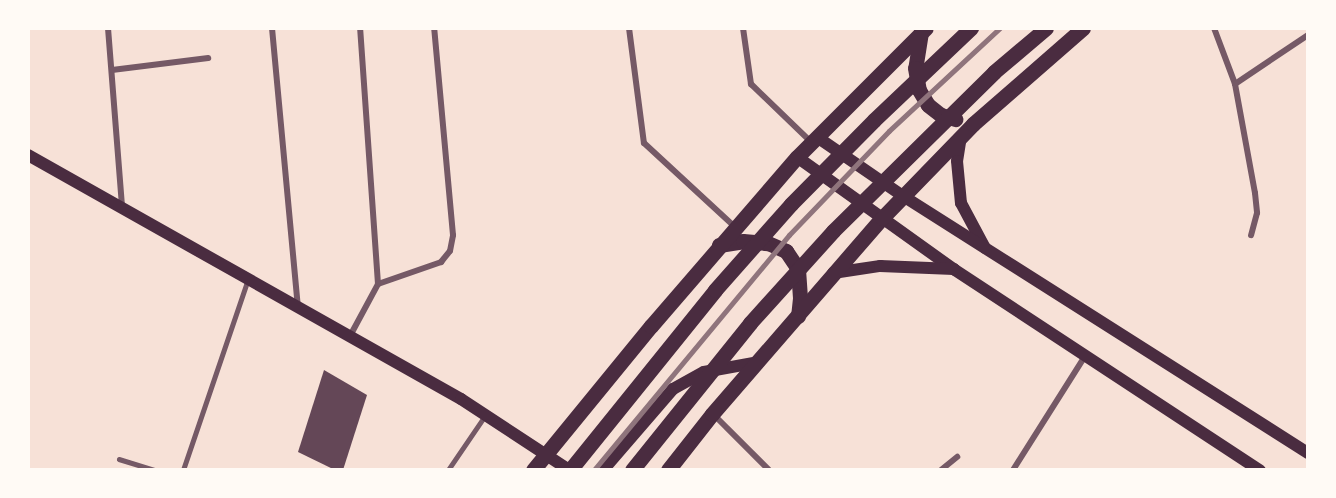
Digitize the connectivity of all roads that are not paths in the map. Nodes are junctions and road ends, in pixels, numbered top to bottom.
1 (108, 28) edge
2 (272, 28) edge
3 (360, 28) edge
4 (434, 28) edge
5 (629, 28) edge
6 (743, 28) edge
7 (971, 28) edge
8 (1046, 28) edge
9 (1083, 28) edge
10 (1214, 28) edge
11 (923, 30) edge
12 (1308, 35) edge
13 (208, 58) dead end
14 (112, 70) junction
15 (1235, 84) junction
16 (973, 124) junction
17 (961, 136) junction
18 (814, 140) junction
19 (28, 155) edge
20 (797, 157) junction
21 (903, 196) junction
22 (122, 206) junction
23 (882, 218) junction
24 (735, 228) junction
25 (1251, 235) dead end
26 (719, 245) junction
27 (985, 249) junction
28 (955, 270) junction
29 (833, 273) junction
30 (248, 278) junction
31 (378, 284) junction
32 (298, 307) junction
33 (798, 316) junction
34 (350, 336) junction
35 (1085, 355) junction
36 (759, 362) junction
37 (712, 414) junction
38 (486, 416) junction
39 (546, 453) junction
40 (1308, 453) edge
41 (957, 457) dead end
42 (119, 459) dead end
43 (156, 470) edge
44 (183, 470) edge
45 (448, 470) edge
46 (533, 470) edge
47 (570, 470) edge
48 (603, 470) edge
49 (632, 470) edge
50 (668, 470) edge
51 (769, 470) edge
52 (941, 470) edge
53 (1013, 470) edge
54 (1260, 470) edge

1 - 14 street
2 - 32 street
3 - 31 street
4 - 31 street
5 - 24 street
6 - 18 street
7 - 47 main road
8 - 49 main road
9 - 16 main road
10 - 15 street
11 - 16 main road
11 - 18 main road
12 - 15 street
13 - 14 street
14 - 22 street
15 - 25 street
16 - 17 main road
17 - 21 main road
17 - 27 main road
18 - 20 main road
18 - 21 main road
19 - 22 main road
20 - 23 main road
20 - 24 main road
21 - 23 main road
21 - 27 main road
22 - 30 main road
23 - 28 main road
23 - 29 main road
24 - 26 main road
26 - 33 main road
26 - 39 main road
27 - 40 main road
28 - 29 main road
28 - 35 main road
29 - 33 main road
30 - 32 main road
30 - 44 lane
31 - 34 street
32 - 34 main road
33 - 36 main road
34 - 38 main road
35 - 53 street
35 - 54 main road
36 - 37 main road
36 - 48 main road
37 - 50 main road
37 - 51 street
38 - 39 main road
38 - 45 lane
39 - 46 main road
39 - 47 main road
41 - 52 street
42 - 43 lane

